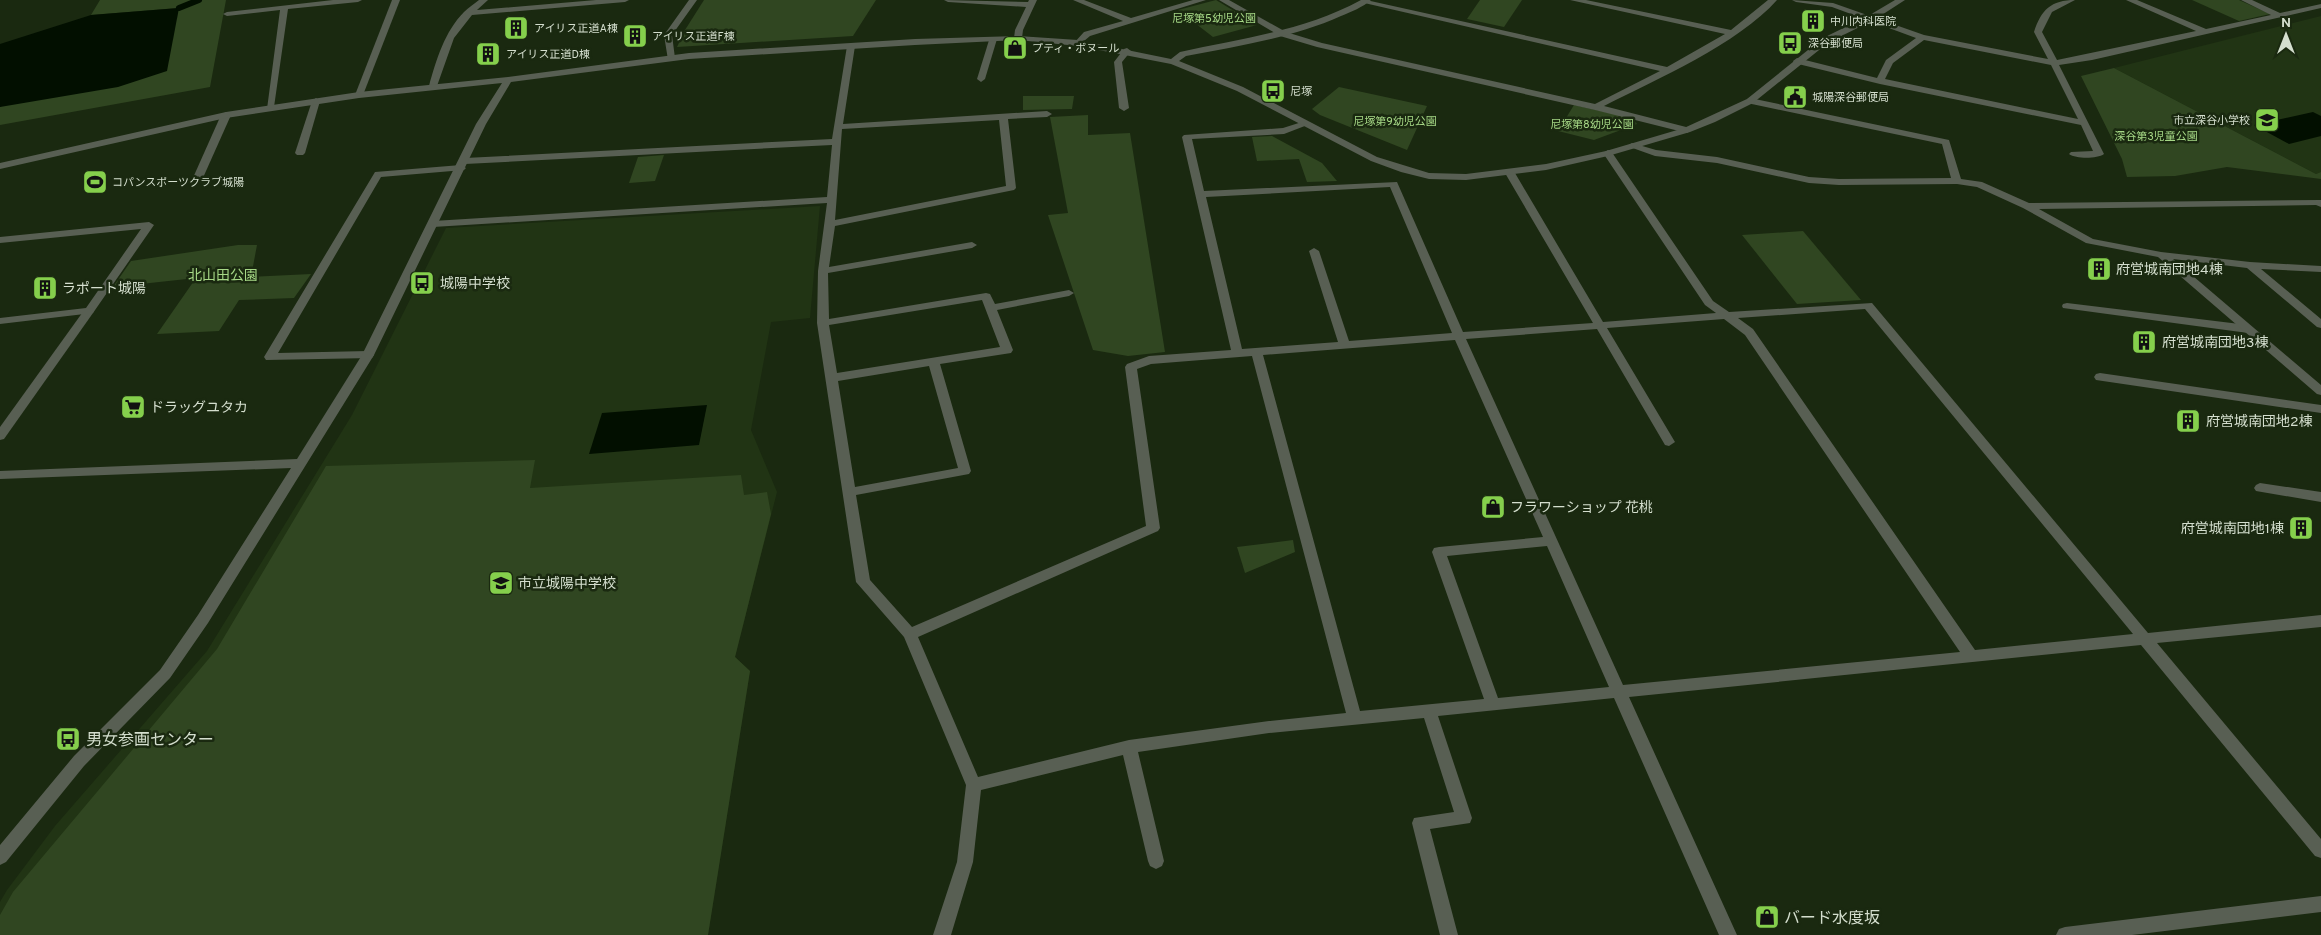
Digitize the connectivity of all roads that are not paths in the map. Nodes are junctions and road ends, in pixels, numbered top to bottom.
1 (358, 0) edge
2 (396, 0) edge
3 (484, 0) edge
4 (625, 0) edge
5 (693, 0) edge
6 (948, 0) edge
7 (1077, 0) edge
8 (1202, 0) edge
9 (1223, 0) edge
10 (1574, 0) edge
11 (1773, 0) edge
12 (1796, 0) edge
13 (1901, 0) edge
14 (2071, 0) edge
15 (2130, 0) edge
16 (2245, 0) edge
17 (1366, 1) edge
18 (1032, 2) edge
19 (1833, 3) edge
20 (2321, 6) edge
21 (284, 7) junction
22 (467, 13) junction
23 (227, 14) dead end
24 (2280, 16) junction
25 (1871, 18) junction
26 (1131, 21) junction
27 (2205, 32) junction
28 (1733, 33) junction
29 (1283, 34) junction
30 (1018, 38) junction
31 (1922, 38) junction
32 (993, 39) junction
33 (1078, 43) junction
34 (852, 46) junction
35 (1127, 51) junction
36 (671, 58) junction
37 (1797, 61) junction
38 (1173, 62) junction
39 (1106, 64) dead end
40 (2055, 64) junction
41 (1119, 66) junction
42 (1668, 70) junction
43 (981, 79) dead end
44 (508, 80) junction
45 (1880, 81) junction
46 (432, 86) junction
47 (359, 95) junction
48 (316, 101) junction
49 (1750, 101) junction
50 (270, 107) junction
51 (1596, 107) junction
52 (1124, 108) dead end
53 (1047, 114) dead end
54 (226, 115) junction
55 (1003, 117) junction
56 (2085, 123) junction
57 (1305, 124) junction
58 (838, 127) junction
59 (1687, 130) junction
60 (836, 142) junction
61 (1632, 146) junction
62 (300, 153) dead end
63 (1608, 153) junction
64 (2074, 154) dead end
65 (463, 164) junction
66 (0, 166) edge
67 (1404, 170) junction
68 (1510, 172) junction
69 (197, 180) dead end
70 (1957, 181) junction
71 (1394, 184) junction
72 (1200, 194) junction
73 (832, 200) junction
74 (2321, 204) edge
75 (2027, 206) junction
76 (433, 224) junction
77 (830, 224) junction
78 (0, 240) edge
79 (972, 245) dead end
80 (1314, 251) dead end
81 (2161, 255) junction
82 (2250, 265) junction
83 (2321, 269) edge
84 (823, 270) junction
85 (1069, 293) dead end
86 (2067, 306) dead end
87 (991, 308) junction
88 (89, 311) junction
89 (1728, 316) junction
90 (0, 321) edge
91 (824, 323) junction
92 (2321, 325) edge
93 (1600, 326) junction
94 (2248, 329) junction
95 (1458, 336) junction
96 (1345, 345) junction
97 (1257, 352) junction
98 (1237, 353) junction
99 (368, 355) junction
100 (934, 363) junction
101 (2100, 377) dead end
102 (832, 378) junction
103 (2321, 391) edge
104 (2321, 409) edge
105 (0, 436) edge
106 (1668, 442) dead end
107 (301, 463) junction
108 (0, 475) edge
109 (2260, 488) dead end
110 (850, 492) junction
111 (2321, 497) edge
112 (1551, 541) junction
113 (2321, 621) edge
114 (910, 634) junction
115 (2145, 639) junction
116 (1972, 657) junction
117 (1619, 693) junction
118 (1493, 705) junction
119 (1429, 711) junction
120 (1355, 718) junction
121 (1129, 747) junction
122 (974, 785) junction
123 (2321, 852) edge
124 (0, 857) edge
125 (1156, 860) dead end
126 (2321, 904) edge
127 (2076, 934) edge
128 (942, 935) edge
129 (1449, 935) edge
130 (1728, 935) edge

1 - 21 street
2 - 47 street
3 - 22 street
4 - 22 street
5 - 36 street
6 - 18 street
7 - 26 street
8 - 26 street
9 - 29 street
10 - 28 street
11 - 28 street
12 - 19 street
13 - 25 street
14 - 40 street
15 - 27 street
16 - 24 street
17 - 29 street
17 - 42 street
18 - 30 street
19 - 25 street
20 - 24 street
21 - 23 street
21 - 50 street
22 - 46 street
24 - 27 street
25 - 31 street
25 - 37 street
26 - 33 street
27 - 40 street
28 - 42 street
29 - 38 street
29 - 51 street
30 - 32 street
30 - 33 street
31 - 40 street
31 - 45 street
32 - 34 street
32 - 43 street
33 - 35 street
34 - 36 street
34 - 58 street
35 - 38 street
35 - 41 street
36 - 44 street
37 - 45 street
37 - 49 street
38 - 57 street
39 - 41 street
40 - 56 street
41 - 52 street
42 - 51 street
44 - 46 street
44 - 65 street
45 - 56 street
46 - 47 street
47 - 48 street
48 - 50 street
48 - 62 street
49 - 59 street
49 - 70 street
50 - 54 street
51 - 59 street
53 - 55 street
54 - 66 street
54 - 69 street
55 - 58 street
55 - 77 street
56 - 64 street
57 - 67 street
57 - 72 street
58 - 60 street
59 - 61 street
60 - 65 street
60 - 73 street
61 - 63 street
61 - 70 street
63 - 68 street
63 - 89 street
65 - 76 street
65 - 99 street
67 - 68 street
67 - 71 street
68 - 93 street
70 - 75 street
71 - 72 street
71 - 95 street
72 - 98 street
73 - 76 street
73 - 77 street
74 - 75 street
75 - 81 street
76 - 99 street
77 - 84 street
78 - 88 street
79 - 84 street
80 - 96 street
81 - 82 street
81 - 94 street
82 - 83 street
82 - 92 street
84 - 91 street
85 - 87 street
86 - 94 street
87 - 91 street
87 - 100 street
88 - 90 street
88 - 105 street
89 - 93 street
89 - 115 street
89 - 116 street
91 - 102 street
93 - 95 street
93 - 106 street
94 - 103 street
95 - 96 street
95 - 112 street
96 - 97 street
97 - 98 street
97 - 120 street
98 - 114 street
99 - 107 street
100 - 102 street
100 - 110 street
101 - 104 street
102 - 110 street
107 - 108 street
107 - 124 street
109 - 111 street
110 - 114 street
112 - 117 street
112 - 118 street
113 - 115 street
114 - 122 street
115 - 116 street
115 - 123 street
116 - 117 street
117 - 118 street
117 - 130 street
118 - 119 street
119 - 120 street
119 - 129 street
120 - 121 street
121 - 122 street
121 - 125 street
122 - 128 street
126 - 127 street

